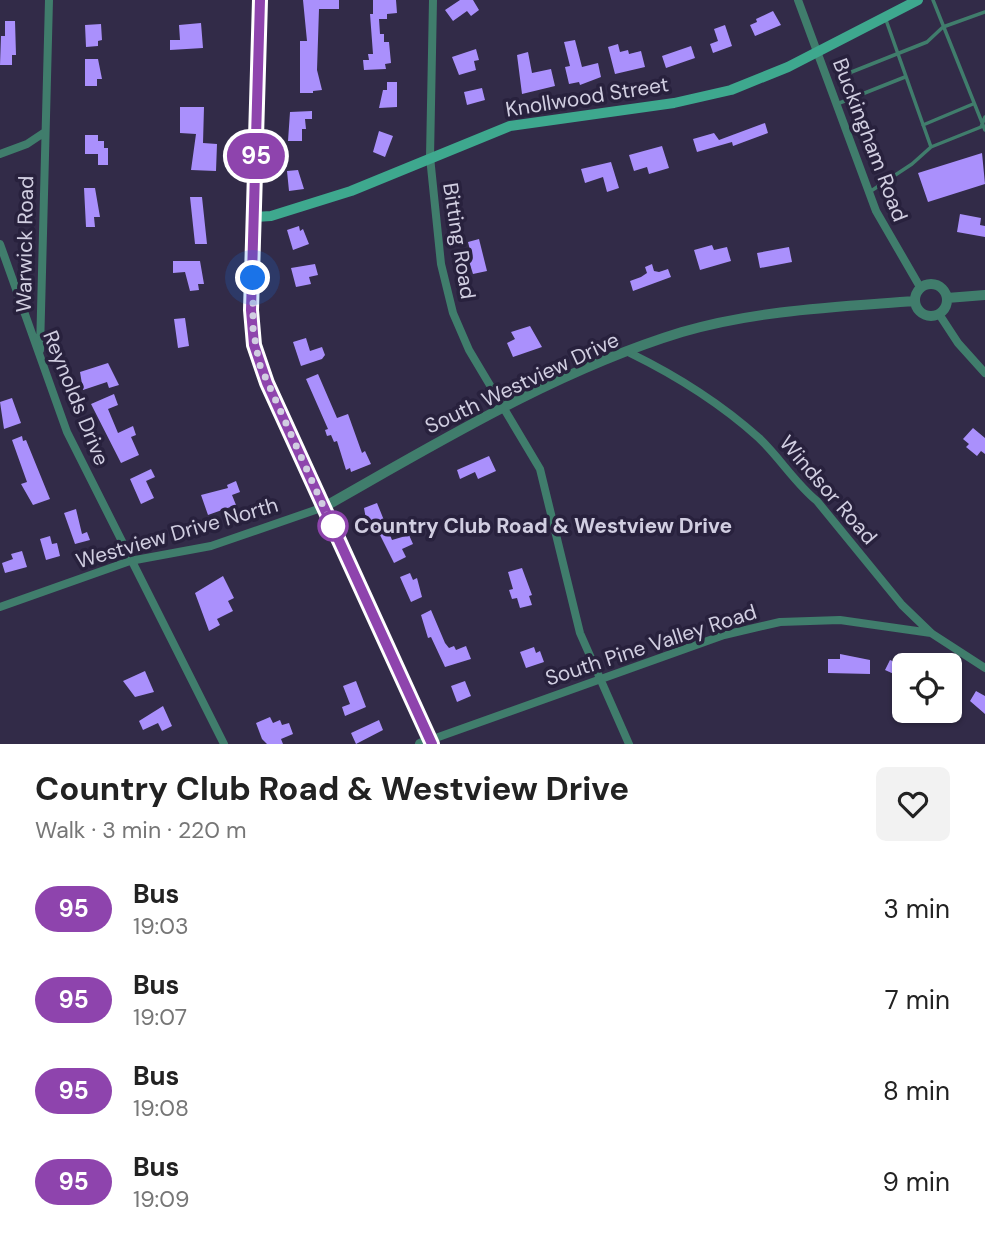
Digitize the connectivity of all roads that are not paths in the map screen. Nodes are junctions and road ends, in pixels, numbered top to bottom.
1 (49, 0) edge
2 (260, 0) edge
3 (433, 0) edge
4 (798, 0) edge
5 (918, 0) edge
6 (933, 0) edge
7 (985, 12) edge
8 (885, 17) junction
9 (943, 27) junction
10 (817, 52) junction
11 (897, 54) junction
12 (905, 77) junction
13 (857, 96) junction
14 (837, 104) junction
15 (973, 104) junction
16 (985, 117) edge
17 (923, 125) junction
18 (983, 128) edge
19 (45, 132) junction
20 (931, 147) junction
21 (0, 154) edge
22 (430, 158) junction
23 (869, 192) junction
24 (255, 217) junction
25 (0, 244) edge
26 (920, 287) junction
27 (985, 295) edge
28 (947, 298) junction
29 (914, 301) junction
30 (939, 314) junction
31 (630, 353) junction
32 (40, 357) junction
33 (985, 373) edge
34 (504, 409) junction
35 (324, 507) junction
36 (130, 561) junction
37 (0, 607) edge
38 (931, 633) junction
39 (985, 668) edge
40 (600, 679) junction
41 (427, 743) edge
42 (225, 744) edge
43 (629, 744) edge

1 - 19 street, Warwick Road
2 - 24 main road
3 - 22 street, Bitting Road
4 - 10 street, Buckingham Road
5 - 8 main road, Knollwood Street
6 - 9 lane
7 - 9 lane
8 - 10 main road, Knollwood Street
8 - 11 lane
9 - 11 lane
9 - 15 lane
10 - 14 street, Buckingham Road
10 - 22 main road, Knollwood Street
11 - 12 lane
11 - 13 lane
12 - 13 lane
12 - 17 lane
13 - 14 lane
14 - 23 street, Buckingham Road
15 - 17 lane
15 - 18 lane
16 - 18 lane
17 - 20 lane
18 - 20 lane
19 - 21 street, Warwick Road
19 - 32 street, Warwick Road
20 - 23 lane
22 - 24 main road, Knollwood Street
22 - 34 street, Bitting Road
23 - 26 street, Buckingham Road
24 - 35 main road
25 - 32 street, Reynolds Drive
26 - 28 street
26 - 29 street
27 - 28 street
28 - 30 street
29 - 30 street
29 - 31 street, South Westview Drive
30 - 33 street
31 - 34 street, South Westview Drive
31 - 38 street, Windsor Road
32 - 36 street, Reynolds Drive
34 - 35 street, South Westview Drive
34 - 40 street, Bitting Road
35 - 36 street, Westview Drive North
35 - 41 main road
36 - 37 street, Westview Drive North
36 - 42 street, Reynolds Drive
38 - 39 street, Windsor Road
38 - 40 street, South Pine Valley Road
40 - 41 street, South Pine Valley Road
40 - 43 street, Bitting Road

